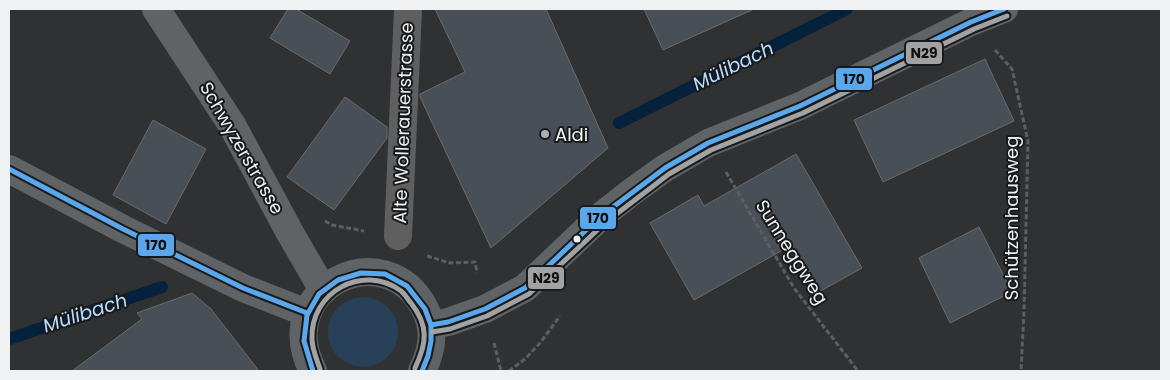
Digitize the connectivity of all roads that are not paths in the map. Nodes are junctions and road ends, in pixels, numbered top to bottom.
1 (156, 9) edge
2 (408, 9) edge
3 (1004, 9) edge
4 (9, 169) edge
5 (398, 236) road end
6 (323, 290) junction
7 (307, 313) junction
8 (431, 326) junction
9 (313, 371) edge
10 (422, 371) edge

1 - 6 main road, Schwyzerstrasse
2 - 5 street, Alte Wollerauerstrasse
3 - 8 main road
4 - 7 main road
6 - 7 main road
6 - 8 main road
7 - 9 main road
8 - 10 main road

